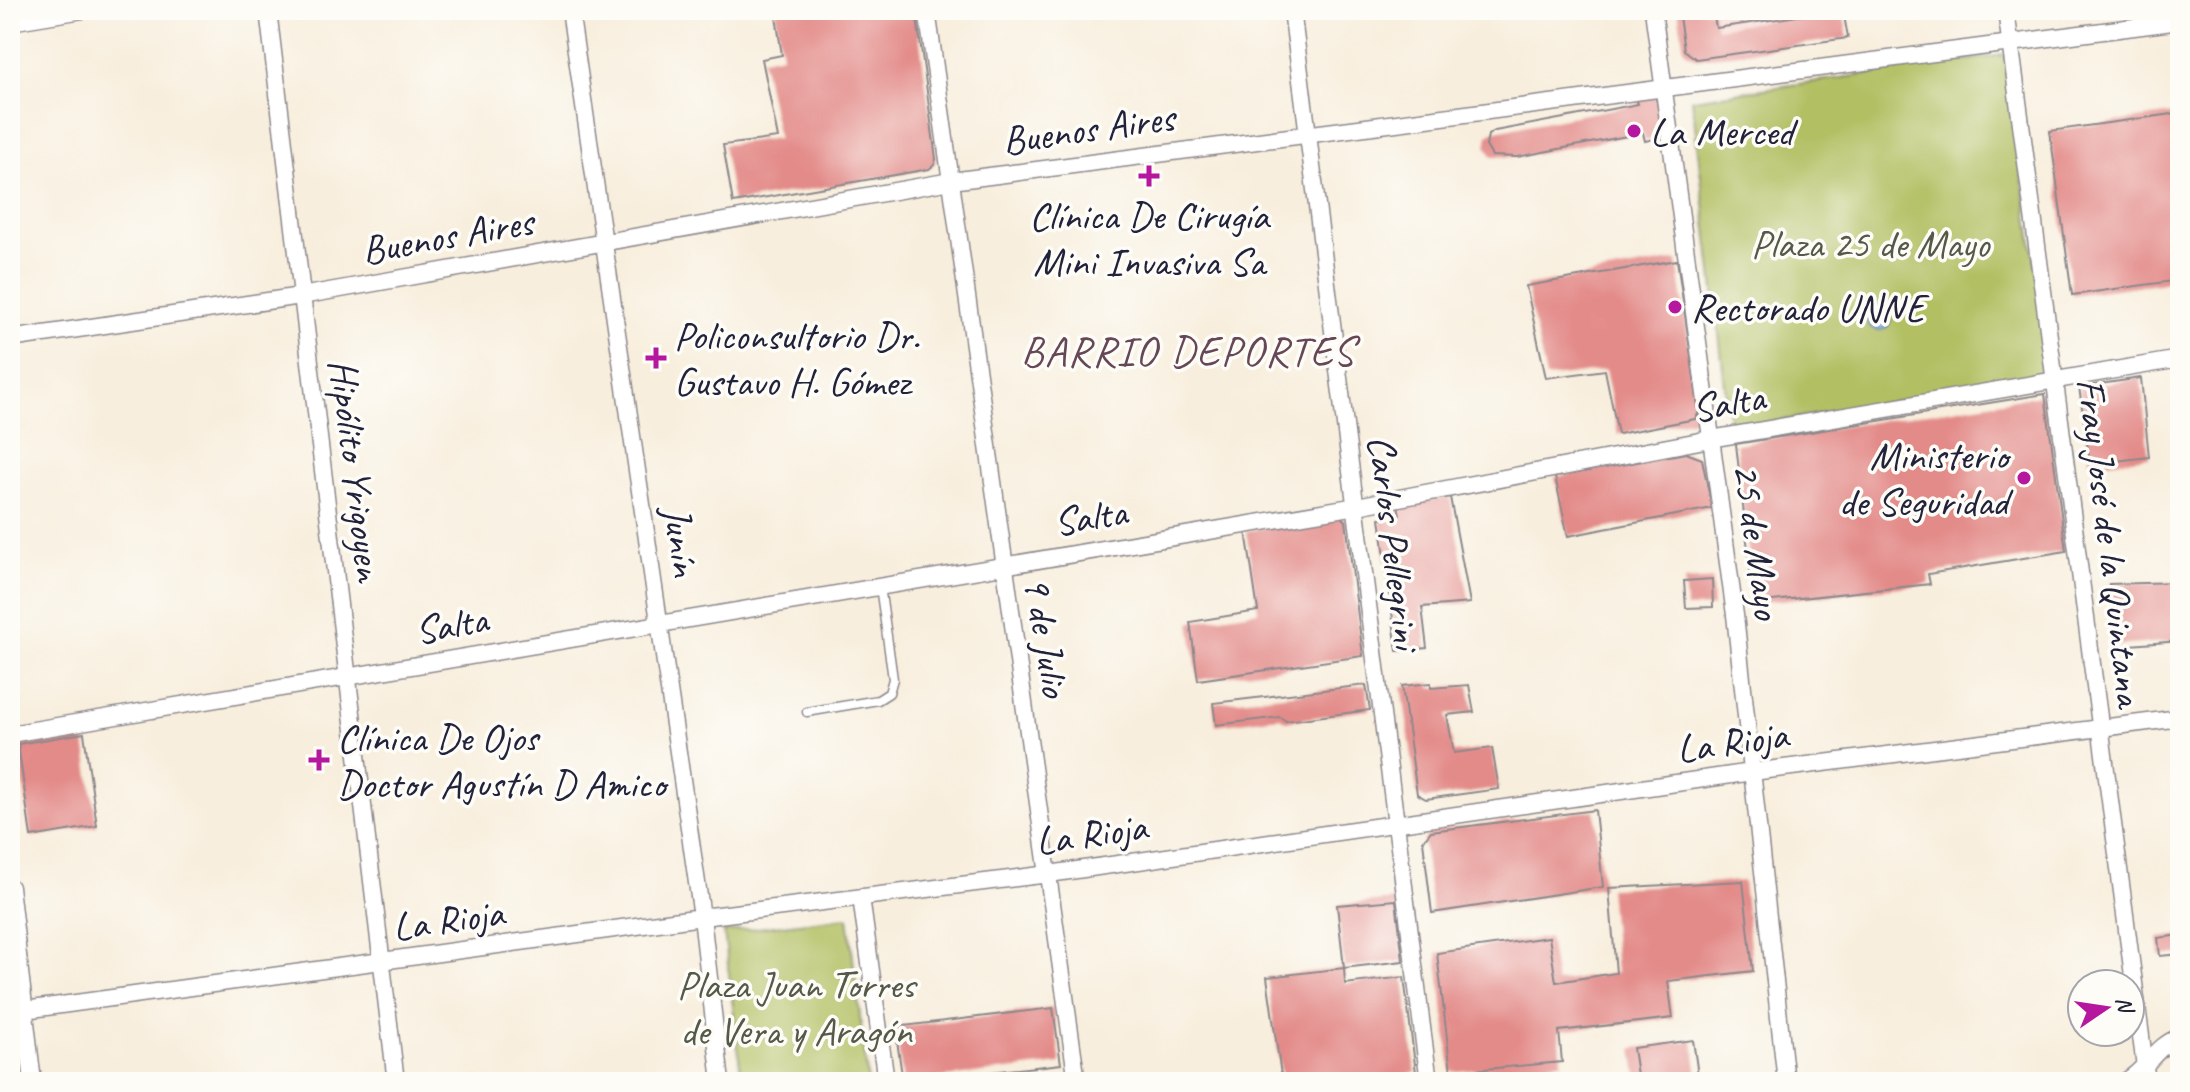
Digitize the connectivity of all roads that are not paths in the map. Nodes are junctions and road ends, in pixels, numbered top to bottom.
1 (83, 10) edge
2 (268, 10) edge
3 (570, 10) edge
4 (927, 10) edge
5 (1292, 10) edge
6 (1653, 10) edge
7 (2006, 10) edge
8 (2180, 21) edge
9 (10, 22) edge
10 (2011, 45) junction
11 (1665, 89) junction
12 (1309, 133) junction
13 (951, 181) junction
14 (605, 241) junction
15 (301, 296) junction
16 (10, 339) edge
17 (2180, 359) edge
18 (2056, 381) junction
19 (1710, 439) junction
20 (1357, 506) junction
21 (1002, 565) junction
22 (880, 585) junction
23 (660, 623) junction
24 (348, 676) junction
25 (807, 712) dead end
26 (2180, 718) edge
27 (2100, 729) junction
28 (10, 734) edge
29 (1752, 772) junction
30 (1396, 825) junction
31 (1049, 874) junction
32 (10, 887) edge
33 (861, 897) junction
34 (702, 917) junction
35 (382, 963) junction
36 (17, 1011) edge
37 (2180, 1037) edge
38 (2146, 1074) edge
39 (33, 1082) edge
40 (396, 1082) edge
41 (721, 1082) edge
42 (886, 1082) edge
43 (1077, 1082) edge
44 (1429, 1082) edge
45 (1786, 1082) edge
46 (2124, 1082) edge

1 - 9 street
2 - 15 street, Hipólito Yrigoyen
3 - 14 street, Junín
4 - 13 street, 9 de Julio
5 - 12 street, Carlos Pellegrini
6 - 11 street, 25 de Mayo
7 - 10 street, Fray José de la Quintana
8 - 10 street, Buenos Aires
10 - 11 street, Buenos Aires
10 - 18 street, Fray José de la Quintana
11 - 12 street, Buenos Aires
11 - 19 street, 25 de Mayo
12 - 13 street, Buenos Aires
12 - 20 street, Carlos Pellegrini
13 - 14 street, Buenos Aires
13 - 21 street, 9 de Julio
14 - 15 street, Buenos Aires
14 - 23 street, Junín
15 - 16 street, Buenos Aires
15 - 24 street, Hipólito Yrigoyen
17 - 18 street, Salta
18 - 19 street, Salta
18 - 27 street, Fray José de la Quintana
19 - 20 street, Salta
19 - 29 street, 25 de Mayo
20 - 21 street, Salta
20 - 30 street, Carlos Pellegrini
21 - 22 street, Salta
21 - 31 street, 9 de Julio
22 - 23 street, Salta
22 - 25 lane
23 - 24 street, Salta
23 - 34 street, Junín
24 - 28 street, Salta
24 - 35 street, Hipólito Yrigoyen
26 - 27 street, La Rioja
27 - 29 street, La Rioja
27 - 38 street, Fray José de la Quintana
29 - 30 street, La Rioja
29 - 45 street, 25 de Mayo
30 - 31 street, La Rioja
30 - 44 street, Carlos Pellegrini
31 - 33 street, La Rioja
31 - 43 street, 9 de Julio
32 - 36 street
33 - 34 street, La Rioja
33 - 42 street
34 - 35 street, La Rioja
34 - 41 street, Junín
35 - 36 street, La Rioja
35 - 40 street, Hipólito Yrigoyen
36 - 39 street
37 - 38 street
38 - 46 street

